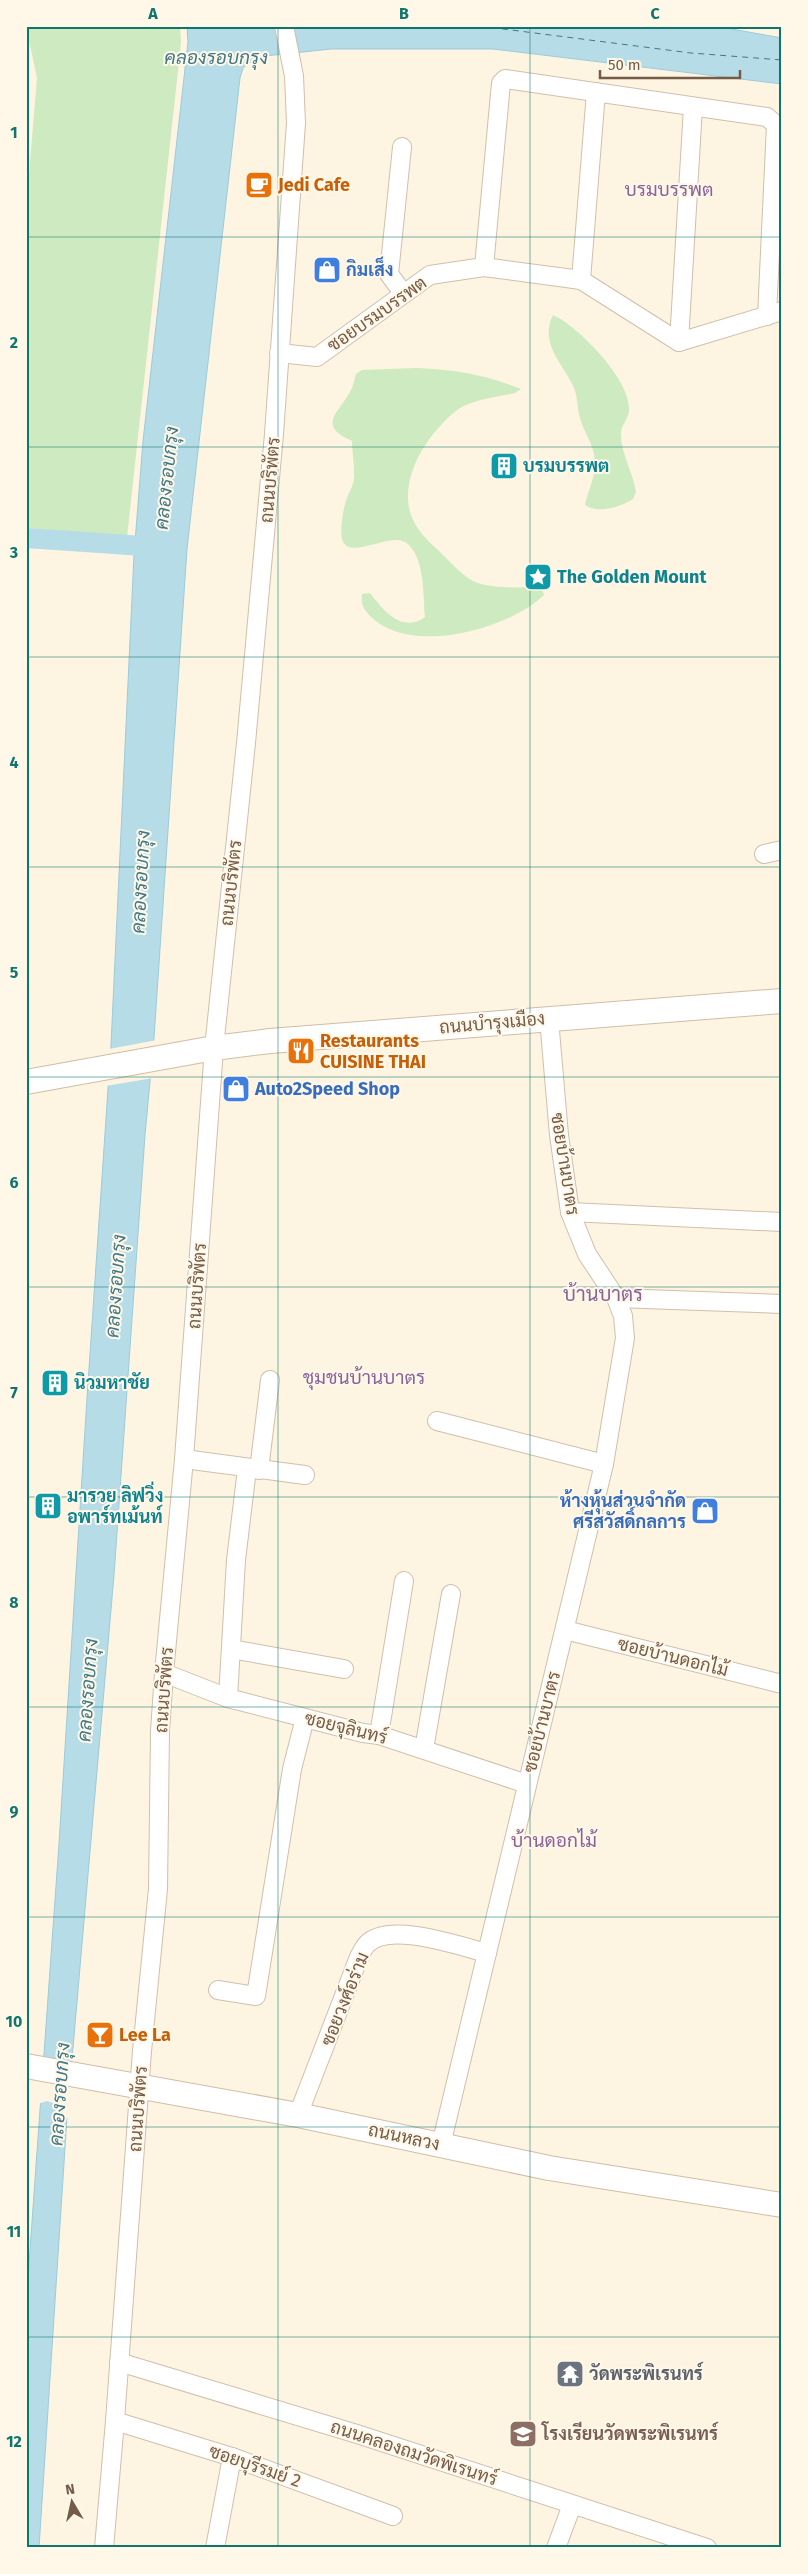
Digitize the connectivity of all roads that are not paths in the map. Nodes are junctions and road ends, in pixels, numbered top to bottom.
1 (284, 26) edge
2 (596, 92) junction
3 (694, 107) junction
4 (402, 147) dead end
5 (777, 180) edge
6 (484, 267) junction
7 (581, 280) junction
8 (403, 293) junction
9 (774, 314) edge
10 (678, 342) junction
11 (280, 353) junction
12 (782, 850) edge
13 (764, 854) dead end
14 (782, 1001) edge
15 (549, 1019) junction
16 (214, 1048) junction
17 (26, 1082) edge
18 (570, 1212) junction
19 (782, 1222) edge
20 (616, 1298) junction
21 (782, 1304) edge
22 (270, 1380) dead end
23 (437, 1421) dead end
24 (184, 1460) junction
25 (604, 1464) junction
26 (253, 1470) junction
27 (306, 1475) dead end
28 (404, 1581) dead end
29 (451, 1594) dead end
30 (565, 1630) junction
31 (231, 1649) junction
32 (344, 1669) dead end
33 (164, 1673) junction
34 (782, 1684) edge
35 (228, 1698) junction
36 (305, 1718) junction
37 (380, 1736) junction
38 (424, 1748) junction
39 (527, 1784) junction
40 (487, 1953) junction
41 (218, 1990) dead end
42 (28, 2066) edge
43 (139, 2086) junction
44 (298, 2115) junction
45 (441, 2145) junction
46 (782, 2205) edge
47 (119, 2362) junction
48 (115, 2421) junction
49 (232, 2457) junction
50 (572, 2505) junction
51 (393, 2516) dead end
52 (104, 2548) edge
53 (215, 2548) edge
54 (556, 2548) edge
55 (707, 2548) edge

1 - 11 street, ถนนบริพัตร
2 - 3 street
2 - 6 street
2 - 7 street
3 - 5 street
3 - 10 street
4 - 8 street
5 - 9 street
6 - 7 street, ซอยบรมบรรพต
6 - 8 street, ซอยบรมบรรพต
7 - 10 street, ซอยบรมบรรพต
8 - 11 street, ซอยบรมบรรพต
9 - 10 street
11 - 16 street, ถนนบริพัตร
12 - 13 street
14 - 15 street, ถนนบำรุงเมือง
15 - 16 street, ถนนบำรุงเมือง
15 - 18 street, ซอยบ้านบาตร
16 - 17 street, ถนนบำรุงเมือง
16 - 24 street, ถนนบริพัตร
18 - 19 street
18 - 20 street, ซอยบ้านบาตร
20 - 21 street
20 - 25 street, ซอยบ้านบาตร
22 - 26 street
23 - 25 street
24 - 26 street
24 - 33 street, ถนนบริพัตร
25 - 30 street, ซอยบ้านบาตร
26 - 27 street
26 - 31 street
28 - 37 street
29 - 38 street
30 - 34 street, ซอยบ้านดอกไม้
30 - 39 street, ซอยบ้านบาตร
31 - 32 street
31 - 35 street
33 - 35 street, ซอยจุลินทร์
33 - 43 street, ถนนบริพัตร
35 - 36 street, ซอยจุลินทร์
36 - 37 street, ซอยจุลินทร์
36 - 41 street
37 - 38 street, ซอยจุลินทร์
38 - 39 street, ซอยจุลินทร์
39 - 40 street, ซอยบ้านบาตร
40 - 44 street, ซอยวงศ์อร่าม
40 - 45 street, ซอยบ้านบาตร
42 - 43 street, ถนนหลวง
43 - 44 street, ถนนหลวง
43 - 47 street, ถนนบริพัตร
44 - 45 street, ถนนหลวง
45 - 46 street, ถนนหลวง
47 - 48 street, ถนนบริพัตร
47 - 50 street, ถนนคลองถมวัดพิเรนทร์
48 - 49 street, ซอยบุรีรมย์ 2
48 - 52 street, ถนนบริพัตร
49 - 51 street, ซอยบุรีรมย์ 2
49 - 53 street
50 - 54 street
50 - 55 street, ถนนคลองถมวัดพิเรนทร์

